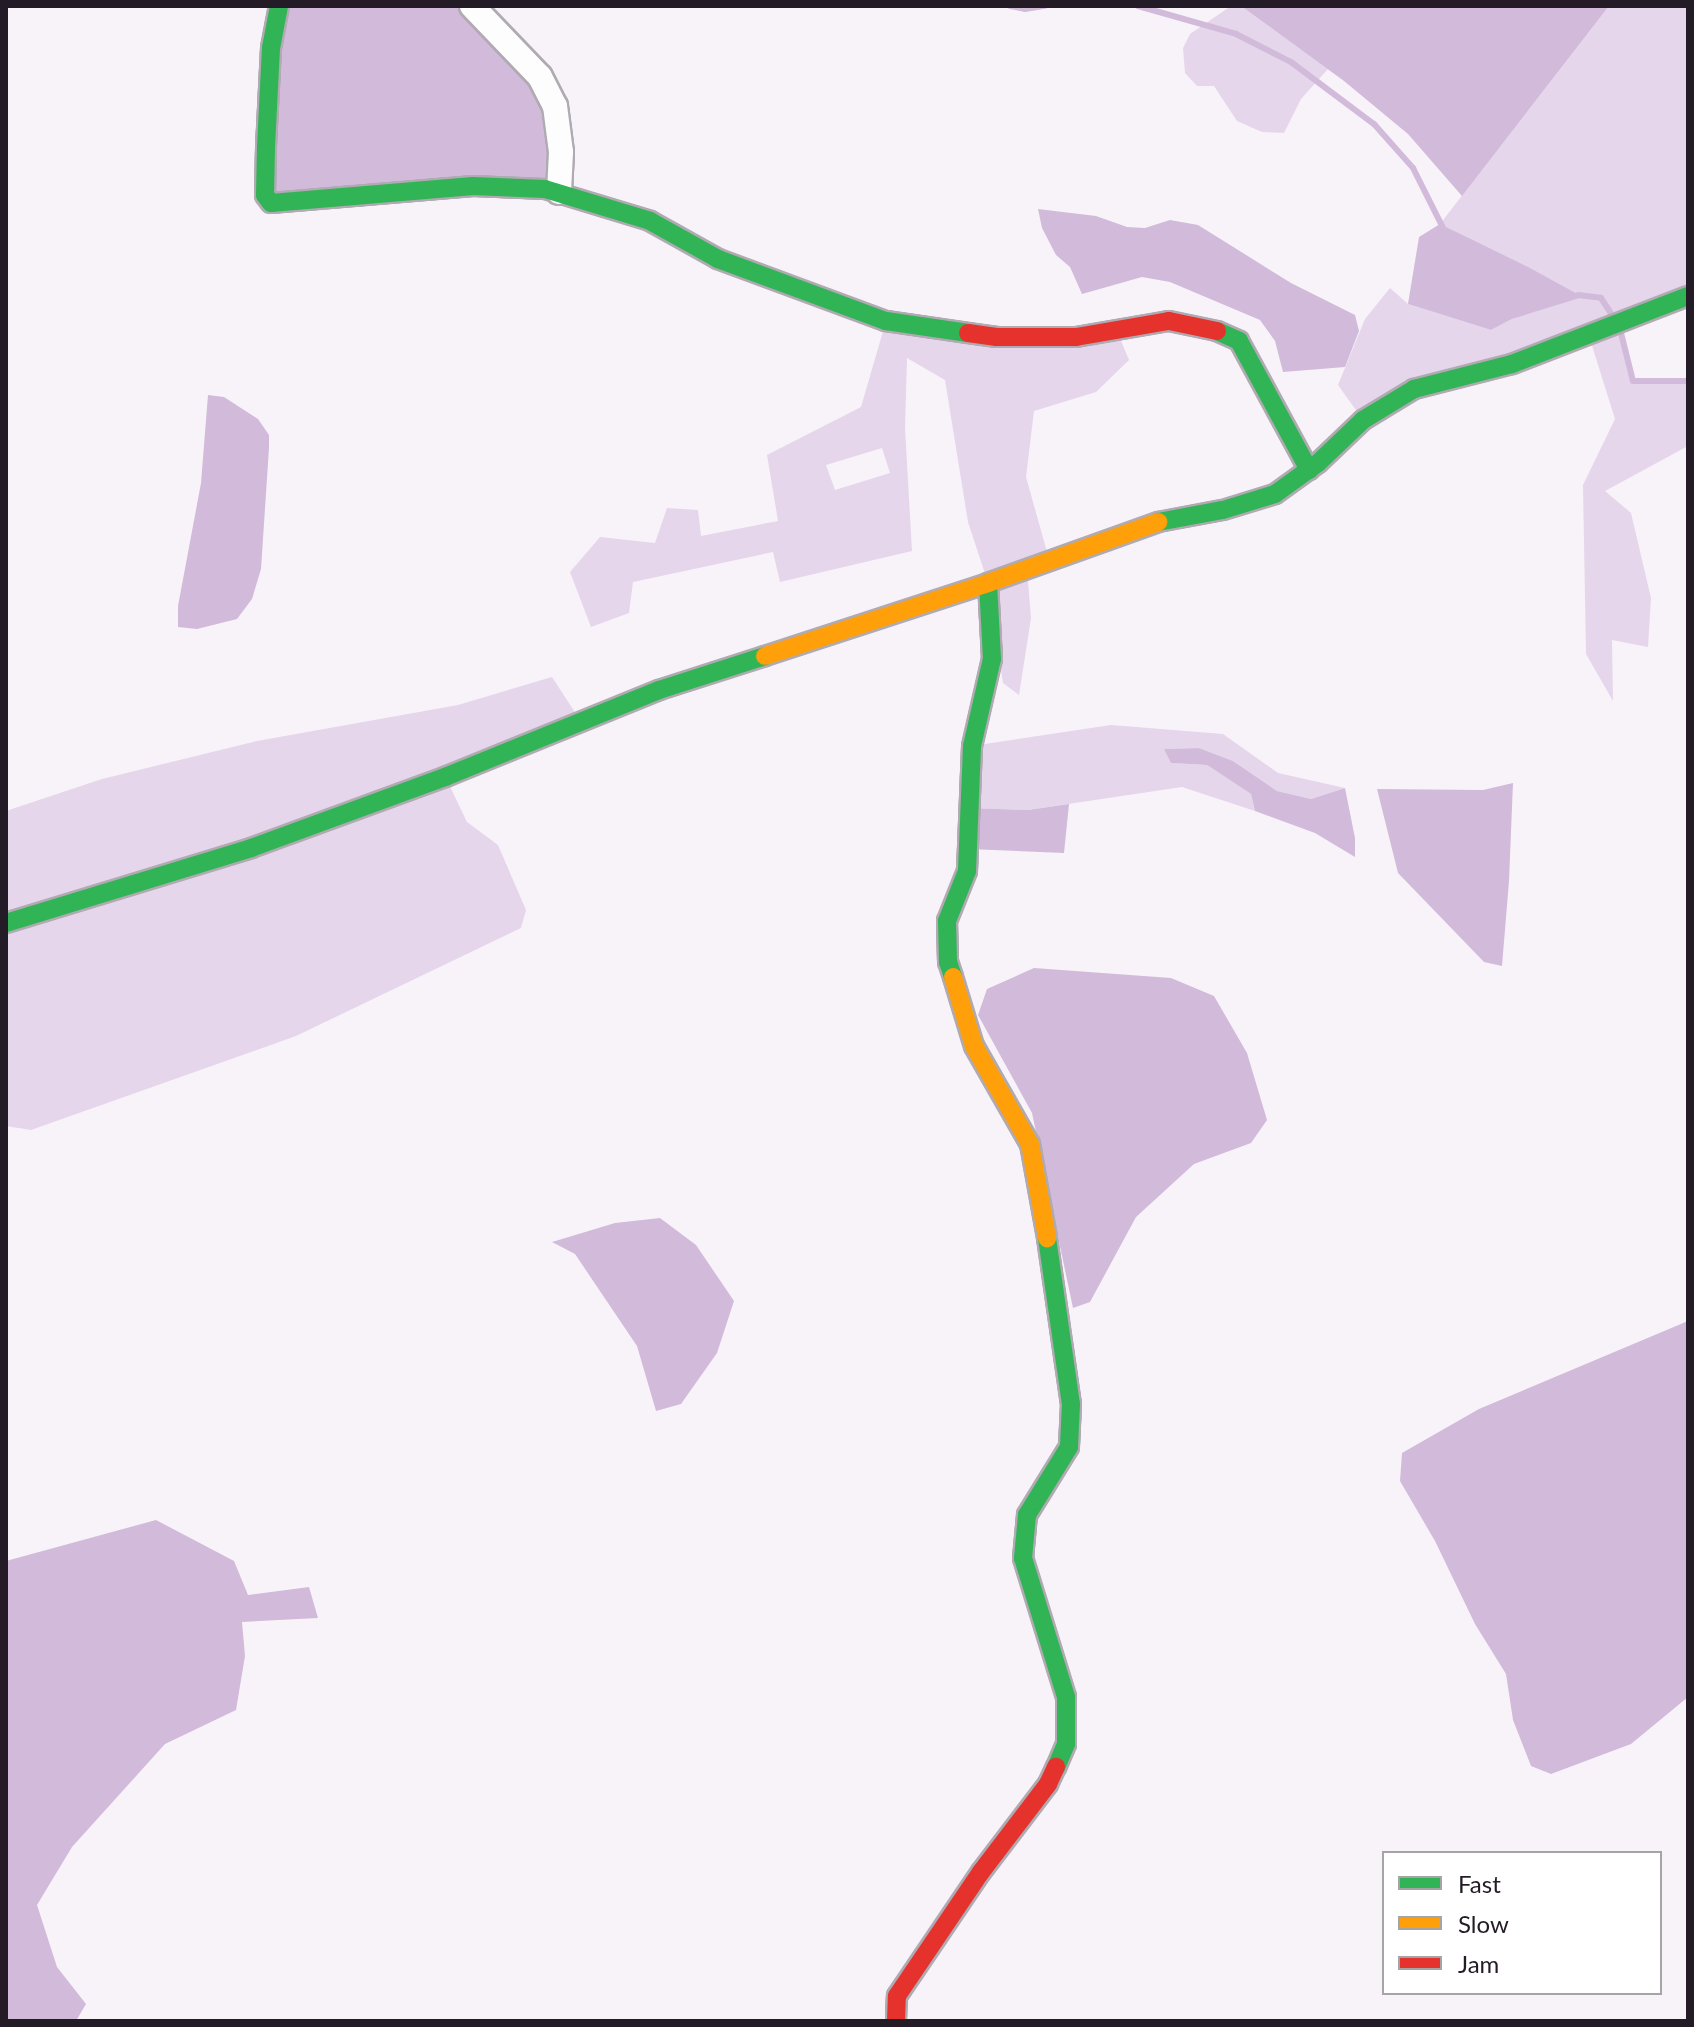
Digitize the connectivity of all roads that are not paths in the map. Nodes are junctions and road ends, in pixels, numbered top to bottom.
1 (279, 6) edge
2 (472, 6) edge
3 (559, 192) junction
4 (1688, 296) edge
5 (1309, 470) junction
6 (988, 583) junction
7 (6, 923) edge
8 (896, 2021) edge

1 - 3 street
2 - 3 street
3 - 5 street
4 - 5 street
5 - 6 street
6 - 7 street
6 - 8 street

